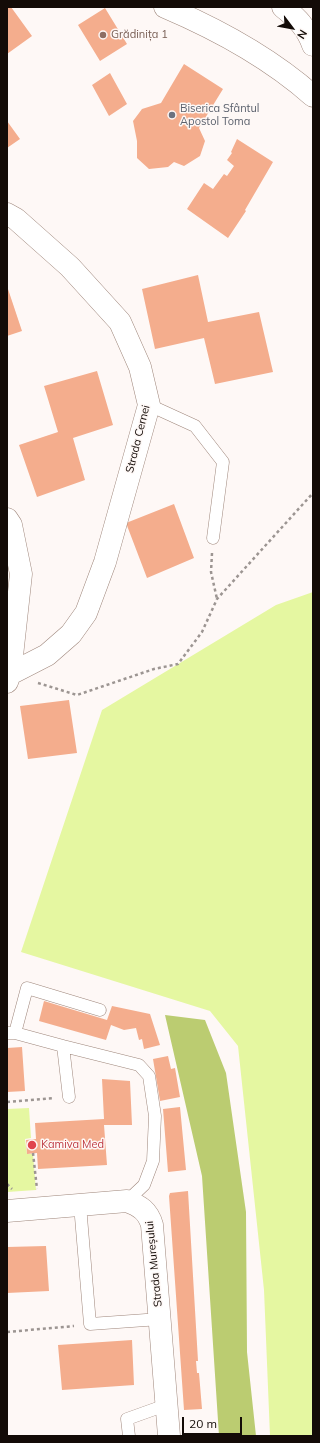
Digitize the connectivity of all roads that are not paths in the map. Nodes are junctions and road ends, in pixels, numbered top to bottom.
1 (165, 7) edge
2 (283, 7) edge
3 (313, 45) edge
4 (313, 96) edge
5 (7, 214) edge
6 (149, 405) junction
7 (7, 519) edge
8 (212, 538) road end
9 (8, 678) edge
10 (100, 1010) dead end
11 (11, 1033) edge
12 (63, 1046) junction
13 (69, 1097) road end
14 (127, 1202) junction
15 (80, 1205) junction
16 (7, 1211) edge
17 (160, 1319) junction
18 (166, 1404) junction
19 (129, 1436) edge
20 (169, 1436) edge

1 - 4 street
2 - 3 street
5 - 6 street, Strada Cernei
6 - 8 lane
6 - 9 street, Strada Cernei
7 - 9 street
10 - 11 lane
11 - 12 lane
12 - 13 lane
12 - 14 lane
14 - 15 street, Strada Mureșului
14 - 17 street, Strada Mureșului
15 - 16 street, Strada Mureșului
15 - 17 lane
17 - 18 street, Strada Mureșului
18 - 19 lane
18 - 20 street, Strada Mureșului

